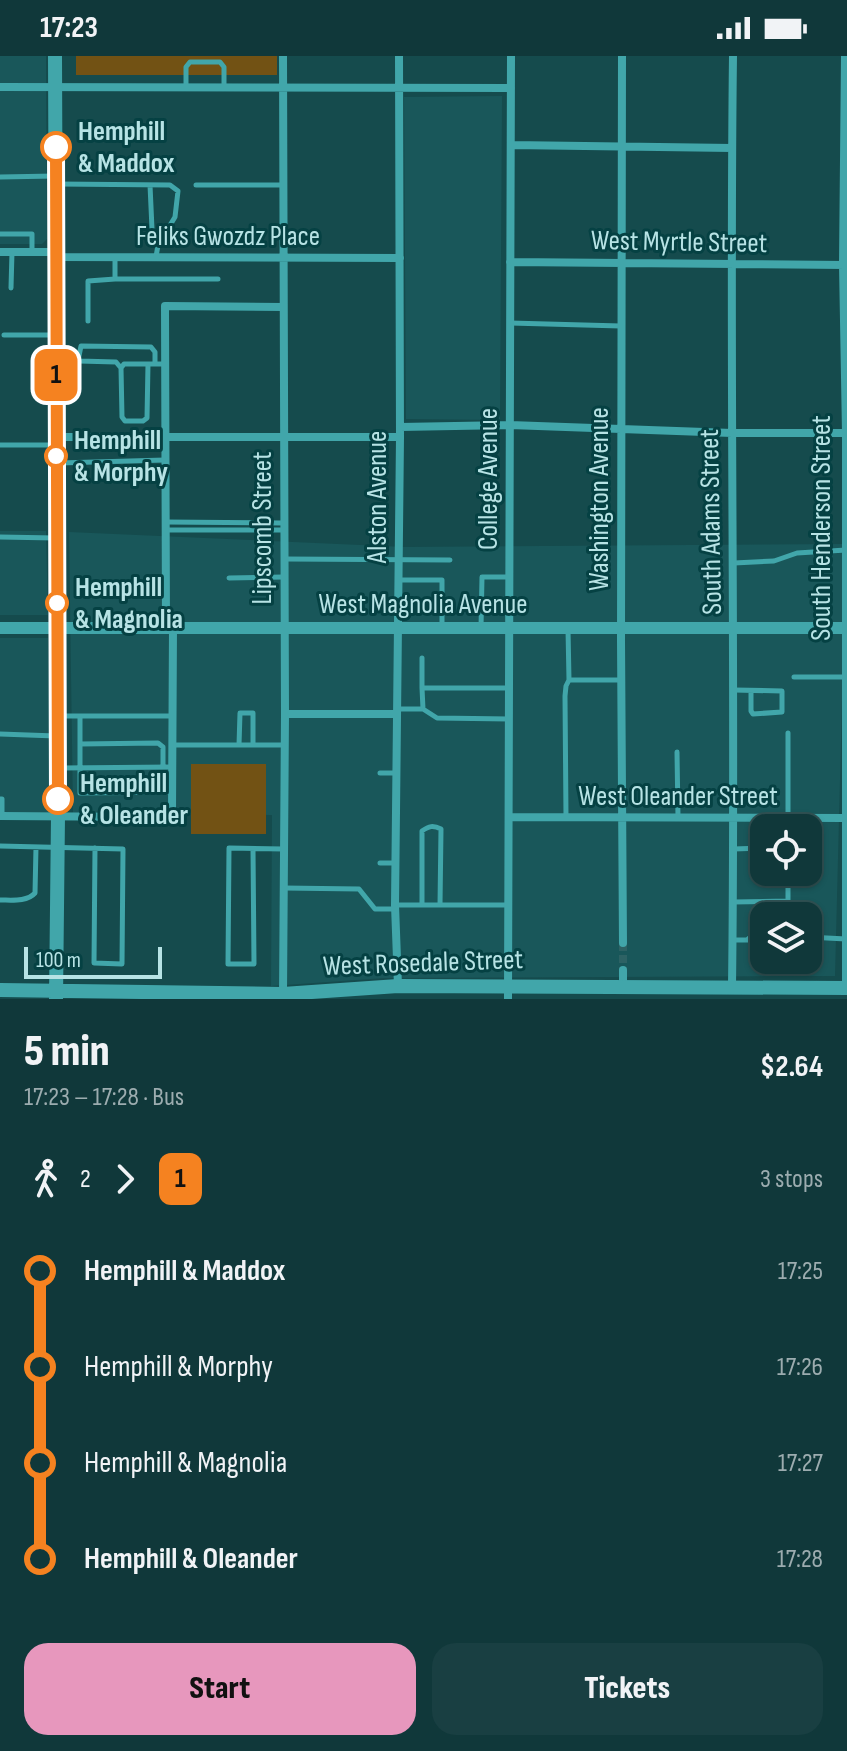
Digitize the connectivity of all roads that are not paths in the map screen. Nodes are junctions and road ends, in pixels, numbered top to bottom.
1 (55, 56) edge
2 (283, 56) edge
3 (399, 56) edge
4 (511, 56) edge
5 (622, 56) edge
6 (733, 56) edge
7 (845, 56) edge
8 (0, 87) edge
9 (55, 87) junction
10 (185, 87) junction
11 (224, 87) junction
12 (283, 87) junction
13 (400, 88) junction
14 (511, 88) junction
15 (511, 145) junction
16 (621, 145) junction
17 (732, 148) junction
18 (0, 177) edge
19 (56, 180) junction
20 (150, 185) junction
21 (196, 185) dead end
22 (283, 185) junction
23 (846, 188) edge
24 (0, 234) edge
25 (158, 245) junction
26 (0, 252) edge
27 (12, 252) junction
28 (32, 252) junction
29 (56, 255) junction
30 (156, 257) junction
31 (115, 258) junction
32 (400, 258) junction
33 (283, 259) junction
34 (510, 262) junction
35 (621, 263) junction
36 (730, 264) junction
37 (845, 265) edge
38 (115, 279) junction
39 (218, 279) dead end
40 (11, 288) dead end
41 (283, 307) junction
42 (88, 321) dead end
43 (510, 323) junction
44 (621, 326) junction
45 (4, 335) dead end
46 (56, 335) junction
47 (56, 361) junction
48 (78, 361) junction
49 (151, 364) junction
50 (166, 364) junction
51 (121, 368) junction
52 (510, 425) junction
53 (400, 427) junction
54 (621, 429) junction
55 (732, 433) junction
56 (846, 433) edge
57 (166, 437) junction
58 (400, 437) junction
59 (283, 438) junction
60 (56, 441) junction
61 (0, 445) edge
62 (166, 460) junction
63 (56, 463) junction
64 (166, 526) junction
65 (284, 526) junction
66 (0, 537) edge
67 (56, 538) junction
68 (846, 538) edge
69 (846, 550) edge
70 (284, 559) junction
71 (399, 559) junction
72 (450, 560) dead end
73 (734, 563) junction
74 (846, 563) edge
75 (284, 577) junction
76 (509, 577) junction
77 (229, 578) dead end
78 (399, 580) junction
79 (0, 628) edge
80 (57, 628) junction
81 (169, 628) junction
82 (284, 628) junction
83 (398, 628) junction
84 (442, 628) junction
85 (481, 628) junction
86 (509, 628) junction
87 (568, 628) junction
88 (621, 628) junction
89 (734, 628) junction
90 (846, 628) edge
91 (422, 658) dead end
92 (794, 677) dead end
93 (846, 677) edge
94 (569, 680) junction
95 (621, 680) junction
96 (422, 688) junction
97 (509, 688) junction
98 (734, 690) junction
99 (751, 691) junction
100 (423, 709) junction
101 (397, 711) junction
102 (285, 714) junction
103 (57, 716) junction
104 (80, 716) junction
105 (172, 716) junction
106 (509, 719) junction
107 (788, 733) dead end
108 (0, 734) edge
109 (57, 736) junction
110 (80, 744) junction
111 (172, 745) junction
112 (239, 745) junction
113 (253, 745) junction
114 (285, 745) junction
115 (677, 752) dead end
116 (80, 767) junction
117 (167, 767) junction
118 (57, 768) junction
119 (380, 773) dead end
120 (397, 773) junction
121 (172, 792) junction
122 (0, 799) edge
123 (788, 814) edge
124 (1, 816) edge
125 (58, 816) junction
126 (509, 817) junction
127 (566, 817) junction
128 (622, 817) junction
129 (678, 817) junction
130 (733, 818) junction
131 (750, 818) edge
132 (822, 818) edge
133 (846, 818) edge
134 (0, 846) edge
135 (36, 847) junction
136 (58, 847) junction
137 (95, 848) junction
138 (750, 848) edge
139 (253, 849) junction
140 (284, 849) junction
141 (733, 849) junction
142 (380, 863) dead end
143 (396, 863) junction
144 (788, 886) edge
145 (284, 888) junction
146 (0, 900) edge
147 (788, 901) joint
148 (733, 902) junction
149 (422, 905) junction
150 (440, 905) junction
151 (508, 905) junction
152 (395, 907) junction
153 (846, 921) edge
154 (750, 938) edge
155 (822, 938) edge
156 (846, 939) edge
157 (733, 940) junction
158 (623, 943) tunnel mouth
159 (623, 970) tunnel mouth
160 (398, 986) junction
161 (623, 987) junction
162 (732, 987) junction
163 (846, 988) edge
164 (0, 990) edge
165 (508, 992) edge
166 (56, 995) edge
167 (283, 997) edge
168 (846, 999) edge

1 - 9 main road
2 - 12 street, Lipscomb Street
3 - 13 street, Alston Avenue
4 - 14 street, College Avenue
5 - 16 street, Washington Avenue
6 - 17 street, South Adams Street
7 - 23 street, South Henderson Street
8 - 9 street
9 - 10 street
9 - 19 main road
10 - 11 street
10 - 11 lane
11 - 12 street
12 - 13 street
12 - 22 street, Lipscomb Street
13 - 14 street
13 - 32 street, Alston Avenue
14 - 15 street, College Avenue
15 - 16 street
15 - 34 street, College Avenue
16 - 17 street
16 - 35 street, Washington Avenue
17 - 36 street, South Adams Street
18 - 19 lane
19 - 20 lane
19 - 29 main road
20 - 25 lane
20 - 25 lane
21 - 22 lane
22 - 33 street, Lipscomb Street
23 - 37 street, South Henderson Street
24 - 28 lane
25 - 30 lane
26 - 27 street
27 - 28 street
27 - 40 lane
28 - 29 street
29 - 31 street, Feliks Gwozdz Place
29 - 46 main road
30 - 31 street, Feliks Gwozdz Place
30 - 33 street, Feliks Gwozdz Place
31 - 38 lane
32 - 33 street, Feliks Gwozdz Place
32 - 53 street, Alston Avenue
33 - 41 street, Lipscomb Street
34 - 35 street, West Myrtle Street
34 - 43 street, College Avenue
35 - 36 street, West Myrtle Street
35 - 44 street, Washington Avenue
36 - 37 street, West Myrtle Street
36 - 55 street, South Adams Street
37 - 56 street, South Henderson Street
38 - 39 lane
38 - 42 lane
41 - 50 street
41 - 59 street, Lipscomb Street
43 - 44 lane
43 - 52 street, College Avenue
44 - 54 street, Washington Avenue
45 - 46 lane
46 - 47 main road
47 - 48 lane
47 - 60 main road
48 - 49 lane
48 - 51 lane
49 - 50 lane
49 - 51 lane
49 - 51 lane
50 - 57 street
52 - 53 street
52 - 54 street
52 - 76 street, College Avenue
53 - 58 street, Alston Avenue
54 - 55 street
54 - 88 street, Washington Avenue
55 - 56 street
55 - 73 street, South Adams Street
56 - 68 street, South Henderson Street
57 - 59 street
57 - 60 street
57 - 62 street
58 - 59 street
58 - 71 street, Alston Avenue
59 - 65 street, Lipscomb Street
60 - 61 lane
60 - 63 main road
62 - 63 lane
62 - 64 street
63 - 67 main road
64 - 65 lane
64 - 81 street
65 - 70 street, Lipscomb Street
66 - 67 lane
67 - 80 main road
68 - 69 street, South Henderson Street
69 - 73 lane
69 - 74 street, South Henderson Street
70 - 71 lane
70 - 75 street, Lipscomb Street
71 - 72 lane
71 - 78 street, Alston Avenue
73 - 89 street, South Adams Street
74 - 90 street, South Henderson Street
75 - 77 lane
75 - 82 street, Lipscomb Street
76 - 85 lane
76 - 86 street, College Avenue
78 - 83 street, Alston Avenue
78 - 84 lane
79 - 80 street, West Magnolia Avenue
80 - 81 street, West Magnolia Avenue
80 - 103 main road
81 - 82 street, West Magnolia Avenue
81 - 105 street
82 - 83 street, West Magnolia Avenue
82 - 102 street, Lipscomb Street
83 - 84 street, West Magnolia Avenue
83 - 101 street, Alston Avenue
84 - 85 street, West Magnolia Avenue
85 - 86 street, West Magnolia Avenue
86 - 87 street, West Magnolia Avenue
86 - 97 street, College Avenue
87 - 88 street, West Magnolia Avenue
87 - 94 lane
88 - 89 street, West Magnolia Avenue
88 - 95 street, Washington Avenue
89 - 90 street, West Magnolia Avenue
89 - 98 street, South Adams Street
90 - 93 street, South Henderson Street
91 - 96 lane
92 - 93 lane
93 - 133 street, South Henderson Street
94 - 95 lane
94 - 127 lane
95 - 128 street, Washington Avenue
96 - 97 lane
96 - 100 lane
97 - 106 street, College Avenue
98 - 99 lane
98 - 130 street, South Adams Street
99 - 99 lane
100 - 101 lane
100 - 106 lane
101 - 102 street
101 - 120 street, Alston Avenue
102 - 114 street, Lipscomb Street
103 - 104 lane
103 - 109 main road
104 - 105 lane
104 - 110 lane
105 - 111 street
106 - 126 street, College Avenue
107 - 123 lane
108 - 109 lane
109 - 118 main road
110 - 116 lane
110 - 117 lane
111 - 112 lane
111 - 117 street
112 - 113 lane
112 - 113 lane
113 - 114 lane
114 - 140 street, Lipscomb Street
115 - 129 lane
116 - 117 lane
116 - 118 lane
116 - 121 lane
117 - 121 street
118 - 125 main road
119 - 120 lane
120 - 143 street, Alston Avenue
121 - 125 street
122 - 124 lane
124 - 125 street
125 - 136 main road
126 - 127 street, West Oleander Street
126 - 151 street, College Avenue
127 - 128 street, West Oleander Street
128 - 129 street, West Oleander Street
128 - 158 street, Washington Avenue
129 - 130 street, West Oleander Street
130 - 131 street, West Oleander Street
130 - 141 street, South Adams Street
132 - 133 street, West Oleander Street
133 - 153 street, South Henderson Street
134 - 135 lane
135 - 136 lane
135 - 146 lane
136 - 137 lane
136 - 166 main road
137 - 137 lane
138 - 141 lane
139 - 139 lane
139 - 140 lane
140 - 145 street, Lipscomb Street
141 - 148 street, South Adams Street
142 - 143 lane
143 - 152 street, Alston Avenue
144 - 147 lane
145 - 152 lane
145 - 167 street, Lipscomb Street
147 - 148 lane
148 - 157 street, South Adams Street
149 - 150 lane
149 - 150 lane
149 - 152 lane
150 - 151 lane
151 - 165 street, College Avenue
152 - 160 street, Alston Avenue
153 - 156 street, South Henderson Street
154 - 157 lane
155 - 156 lane
156 - 163 street, South Henderson Street
157 - 162 street, South Adams Street
159 - 161 street
160 - 165 main road, West Rosedale Street
160 - 167 main road, West Rosedale Street
161 - 162 main road, West Rosedale Street
161 - 165 main road, West Rosedale Street
162 - 163 main road, West Rosedale Street
163 - 168 street, South Henderson Street
164 - 166 main road, West Rosedale Street
166 - 167 main road, West Rosedale Street

